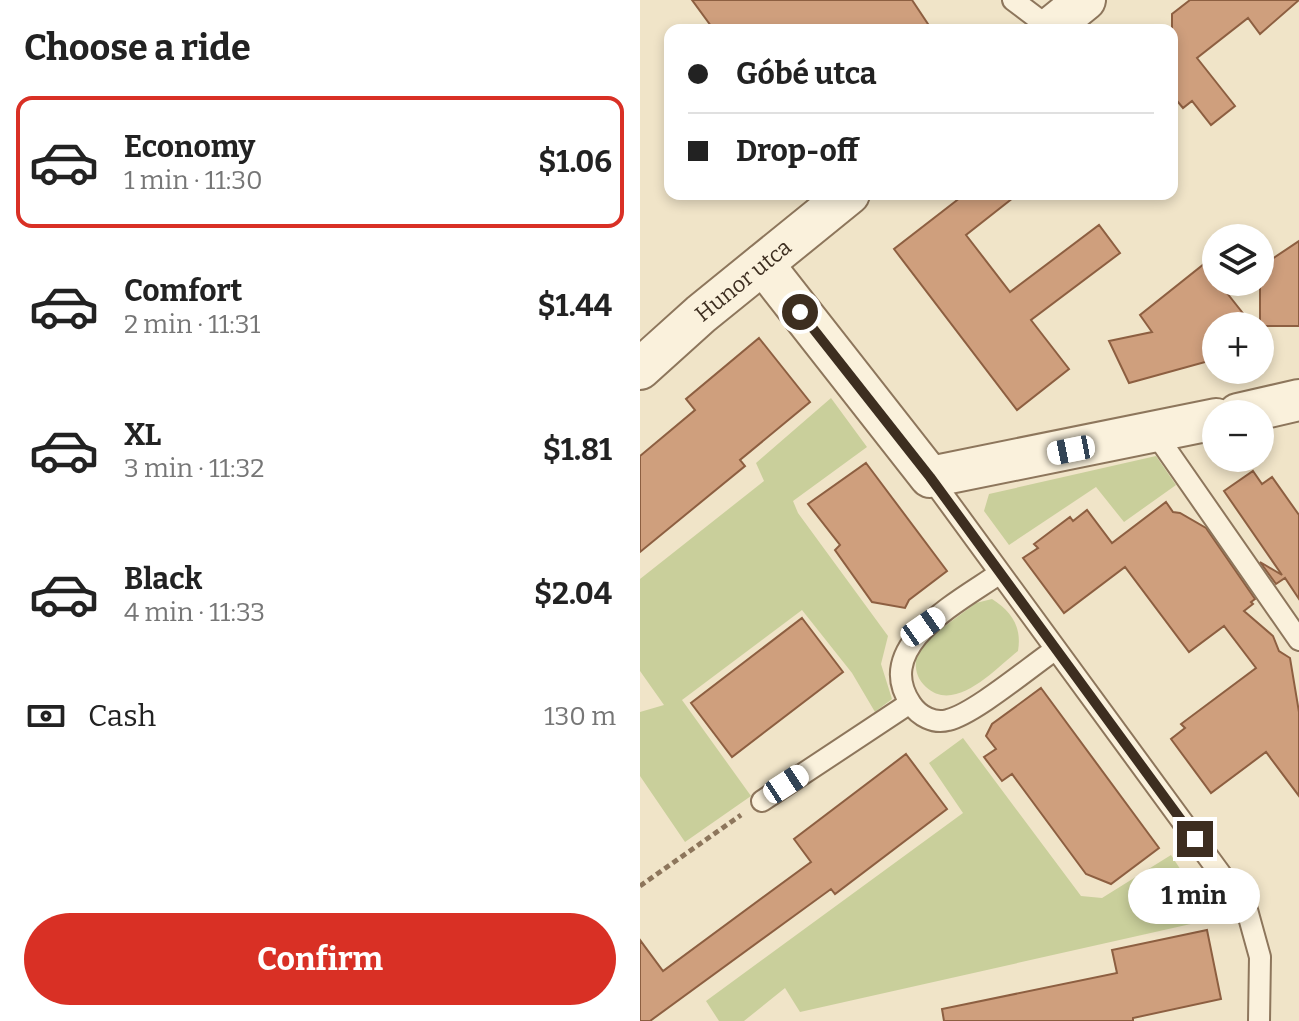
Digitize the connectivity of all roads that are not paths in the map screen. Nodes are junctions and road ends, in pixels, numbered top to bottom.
1 (1013, 0) edge
2 (1085, 0) edge
3 (1043, 24) edge
4 (1055, 24) edge
5 (842, 200) edge
6 (763, 264) junction
7 (640, 369) edge
8 (1299, 400) edge
9 (1274, 406) edge
10 (1202, 422) edge
11 (1155, 433) junction
12 (930, 477) junction
13 (1000, 573) junction
14 (1299, 640) edge
15 (1056, 649) junction
16 (910, 703) junction
17 (762, 801) road end
18 (1259, 1021) edge

1 - 3 lane
2 - 4 street
5 - 6 street, Hunor utca
6 - 7 street, Hunor utca
6 - 12 street
8 - 9 street
10 - 11 street
11 - 12 street
11 - 14 lane
12 - 13 lane
13 - 15 lane
13 - 16 lane
15 - 16 lane
15 - 18 lane
16 - 17 lane

